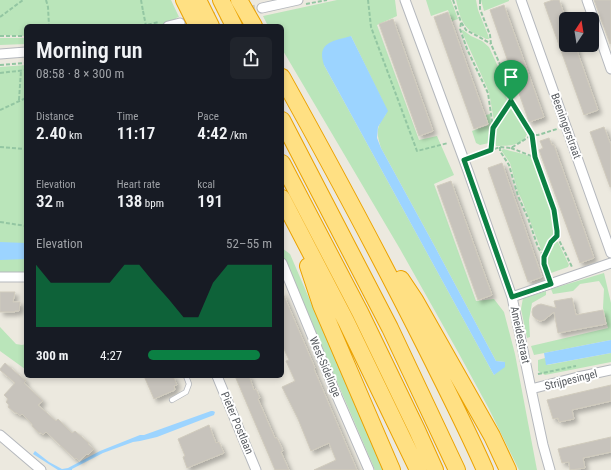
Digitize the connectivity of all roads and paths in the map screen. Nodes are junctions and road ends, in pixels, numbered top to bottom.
1 (23, 0) edge
2 (46, 0) edge
3 (141, 0) edge
4 (184, 0) edge
5 (198, 0) edge
6 (221, 0) edge
7 (239, 0) edge
8 (298, 0) edge
9 (368, 0) edge
10 (405, 0) edge
11 (453, 0) edge
12 (480, 0) edge
13 (522, 0) edge
14 (587, 0) edge
15 (262, 8) tunnel mouth
16 (0, 17) edge
17 (461, 23) junction
18 (49, 24) edge
19 (146, 24) edge
20 (196, 24) edge
21 (210, 24) edge
22 (233, 24) edge
23 (253, 24) edge
24 (0, 36) edge
25 (24, 36) edge
26 (492, 44) junction
27 (24, 52) edge
28 (0, 54) edge
29 (24, 63) edge
30 (0, 65) edge
31 (611, 69) edge
32 (24, 70) edge
33 (21, 71) junction
34 (0, 73) edge
35 (284, 81) edge
36 (24, 99) edge
37 (19, 100) junction
38 (511, 101) junction
39 (0, 110) edge
40 (284, 124) edge
41 (566, 126) junction
42 (493, 128) junction
43 (532, 135) junction
44 (457, 140) junction
45 (0, 147) edge
46 (500, 147) junction
47 (511, 148) junction
48 (24, 149) edge
49 (491, 150) junction
50 (535, 157) junction
51 (464, 160) junction
52 (284, 167) edge
53 (339, 179) junction
54 (284, 202) edge
55 (291, 216) junction
56 (0, 222) edge
57 (24, 226) edge
58 (557, 236) junction
59 (611, 253) edge
60 (544, 257) junction
61 (611, 263) edge
62 (284, 268) edge
63 (575, 276) junction
64 (0, 277) edge
65 (24, 277) edge
66 (551, 284) junction
67 (512, 297) junction
68 (581, 366) dead end
69 (611, 370) edge
70 (528, 376) junction
71 (187, 378) edge
72 (218, 378) edge
73 (531, 390) junction
74 (172, 400) dead end
75 (0, 435) edge
76 (41, 470) edge
77 (256, 470) edge
78 (370, 470) edge
79 (392, 470) edge
80 (418, 470) edge
81 (435, 470) edge
82 (457, 470) edge
83 (485, 470) edge
84 (508, 470) edge
85 (550, 470) edge

1 - 16 path
2 - 18 path
3 - 19 path, bridge
4 - 20 highway
5 - 21 highway
6 - 22 highway
7 - 23 highway
8 - 15 street
9 - 44 path
10 - 44 street, Ameidestraat
11 - 17 path
12 - 26 path
13 - 41 street, Beeningerstraat
14 - 31 street
17 - 26 path
17 - 42 path
24 - 25 path
26 - 38 path
27 - 28 street
29 - 30 path
32 - 33 path
33 - 34 path
33 - 37 path
35 - 53 highway
36 - 37 path
37 - 39 path
38 - 42 path
38 - 43 path
40 - 82 highway
41 - 43 path
41 - 59 street, Beeningerstraat
42 - 49 path
43 - 47 path
43 - 50 path
44 - 51 street, Ameidestraat
45 - 48 path
46 - 47 path
46 - 49 path
46 - 60 path
47 - 50 path
49 - 51 path
50 - 58 path
51 - 67 street, Ameidestraat
52 - 81 highway
53 - 83 highway
53 - 84 highway
54 - 55 highway
55 - 79 highway
55 - 80 highway
56 - 57 path
58 - 60 path
58 - 63 path
60 - 66 path
61 - 63 street
62 - 78 street, West-Sidelinge
63 - 66 street
64 - 65 street
66 - 67 street
67 - 70 street, Ameidestraat
68 - 70 path
69 - 73 street, Strijpesingel
70 - 73 street, Ameidestraat
71 - 74 lane
72 - 77 street, Pieter Postlaan
73 - 85 street, Ameidestraat
75 - 76 street

